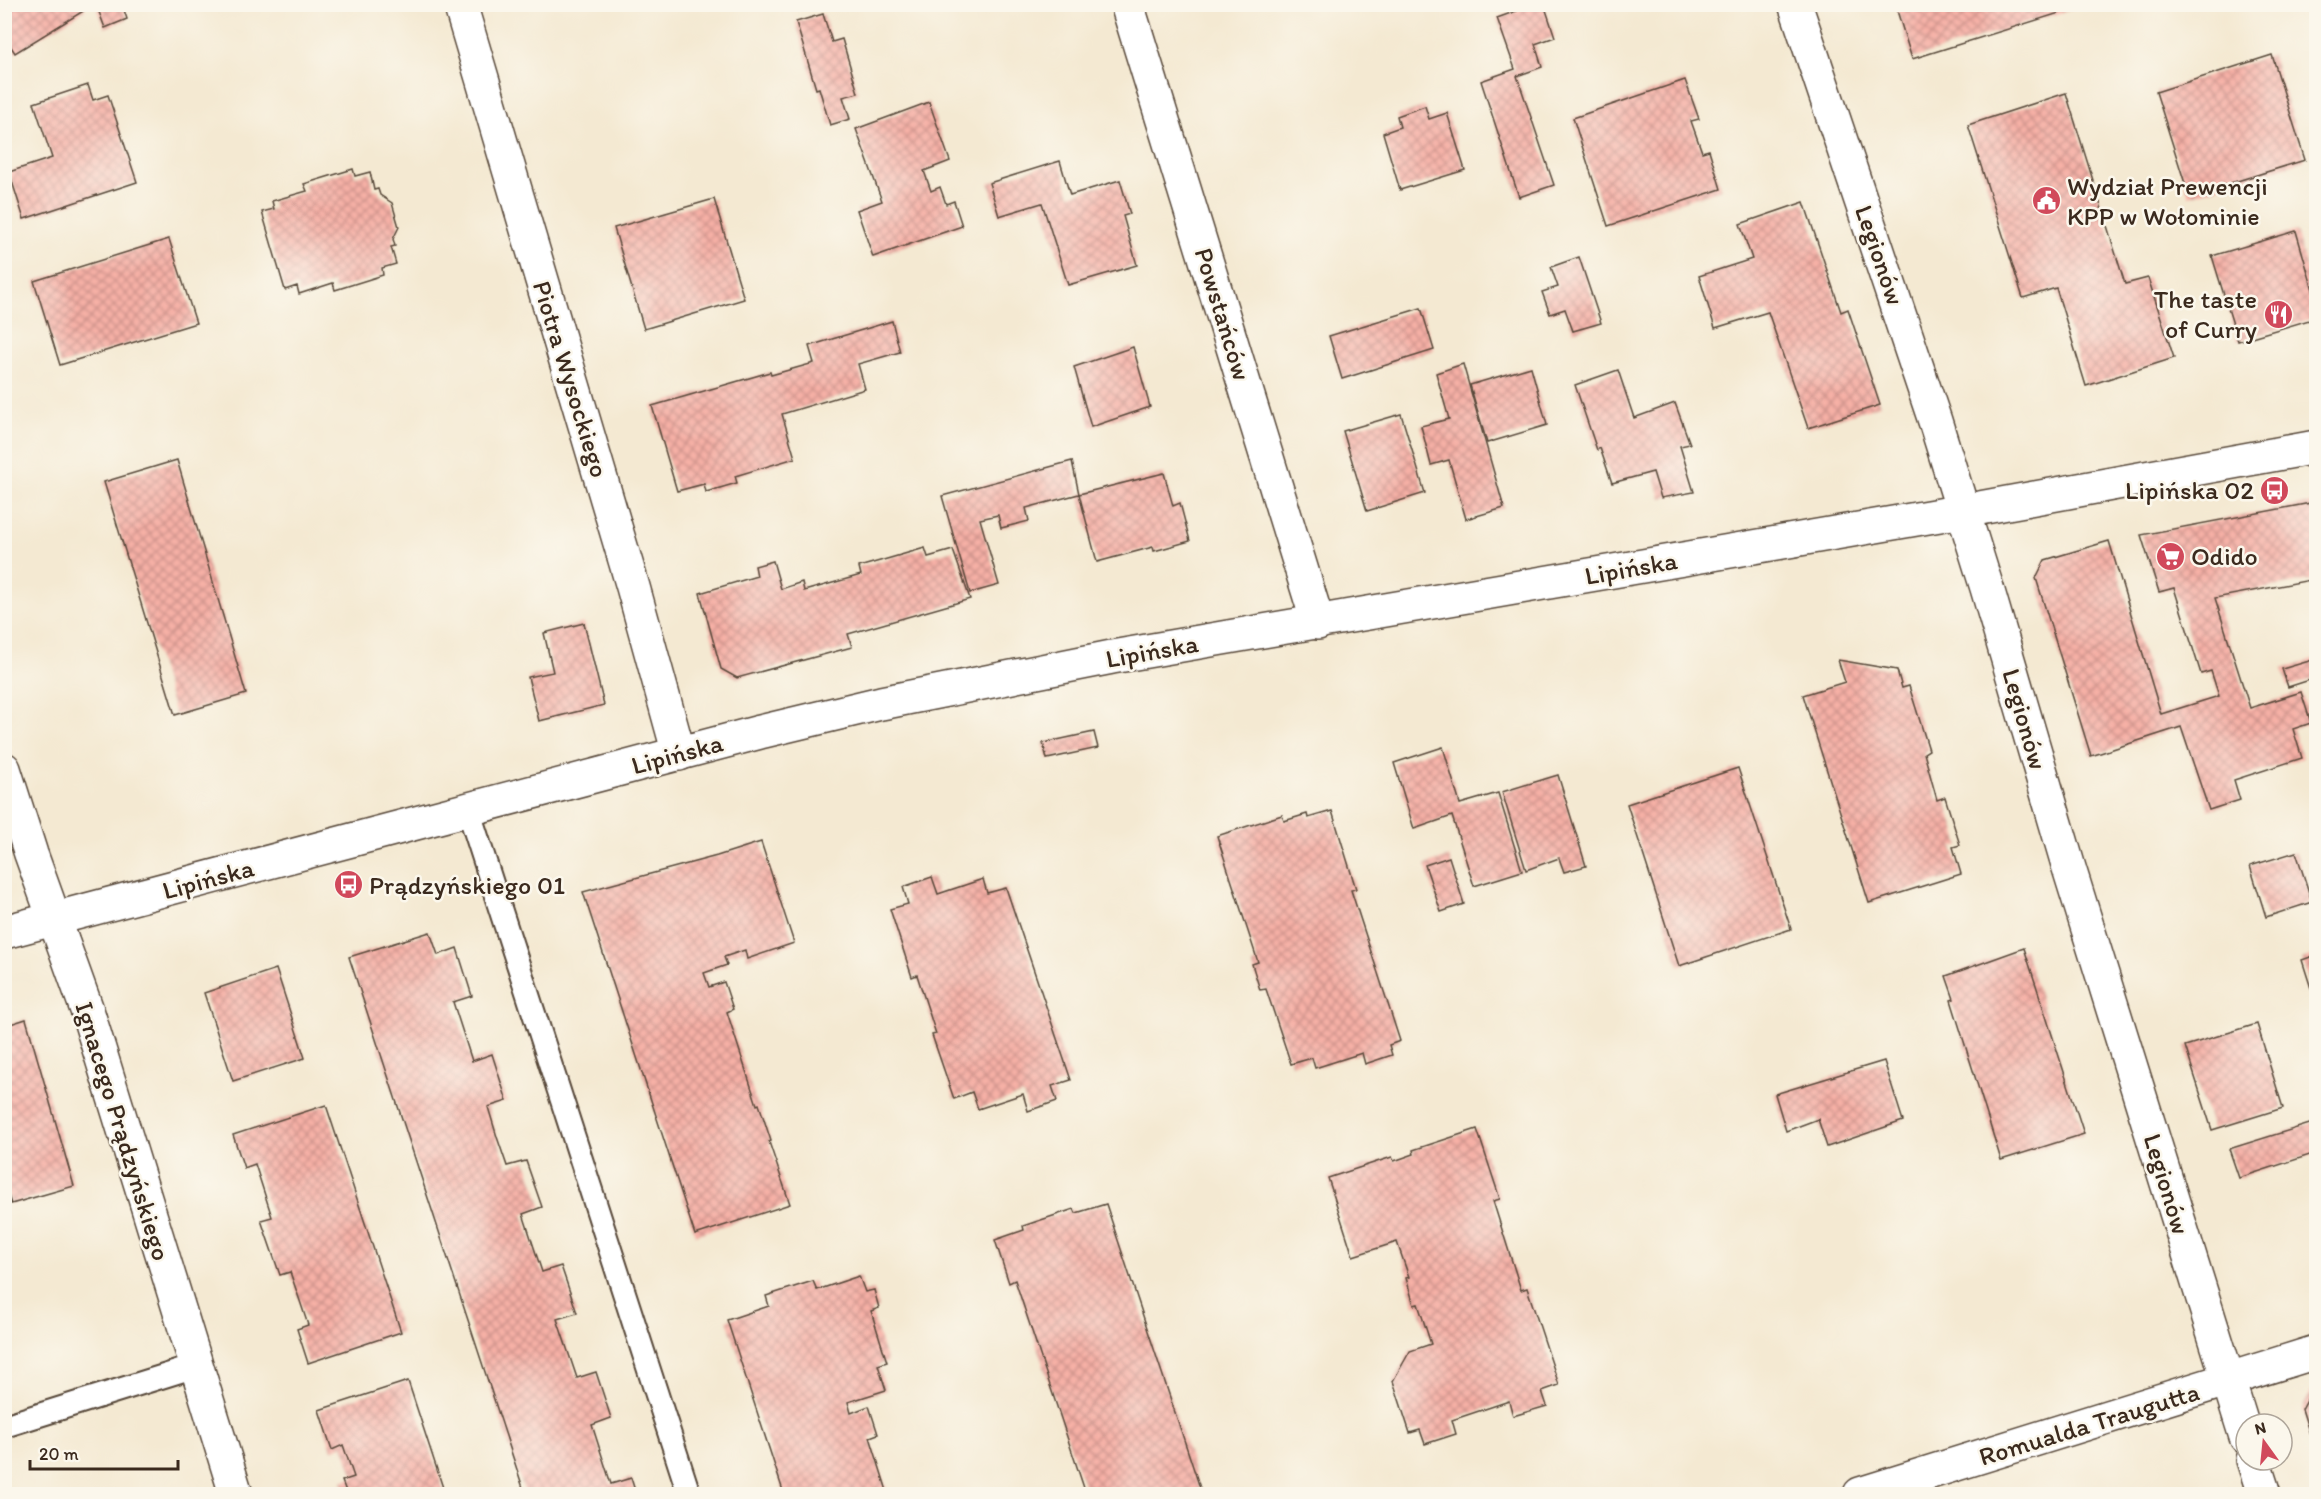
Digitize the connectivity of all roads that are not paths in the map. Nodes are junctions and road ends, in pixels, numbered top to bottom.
1 (460, 4) edge
2 (1127, 4) edge
3 (1795, 4) edge
4 (2316, 447) edge
5 (1963, 511) junction
6 (1318, 623) junction
7 (679, 754) junction
8 (4, 769) edge
9 (468, 810) junction
10 (54, 920) junction
11 (4, 932) edge
12 (2316, 1352) edge
13 (196, 1366) junction
14 (2228, 1381) junction
15 (2238, 1412) edge
16 (4, 1426) edge
17 (2257, 1472) edge
18 (236, 1494) edge
19 (689, 1494) edge
20 (1860, 1494) edge
21 (2265, 1494) edge

1 - 7 street, Piotra Wysockiego
2 - 6 street, Powstańców
3 - 5 street, Legionów
4 - 5 street, Lipińska
5 - 6 street, Lipińska
5 - 14 street, Legionów
6 - 7 street, Lipińska
7 - 9 street, Lipińska
8 - 10 street, Ignacego Prądzyńskiego
9 - 10 street, Lipińska
9 - 19 lane
10 - 11 street, Lipińska
10 - 13 street, Ignacego Prądzyńskiego
12 - 14 street, Romualda Traugutta
13 - 16 lane
13 - 18 street, Ignacego Prądzyńskiego
14 - 15 street, Legionów
14 - 20 street, Romualda Traugutta
17 - 21 street

